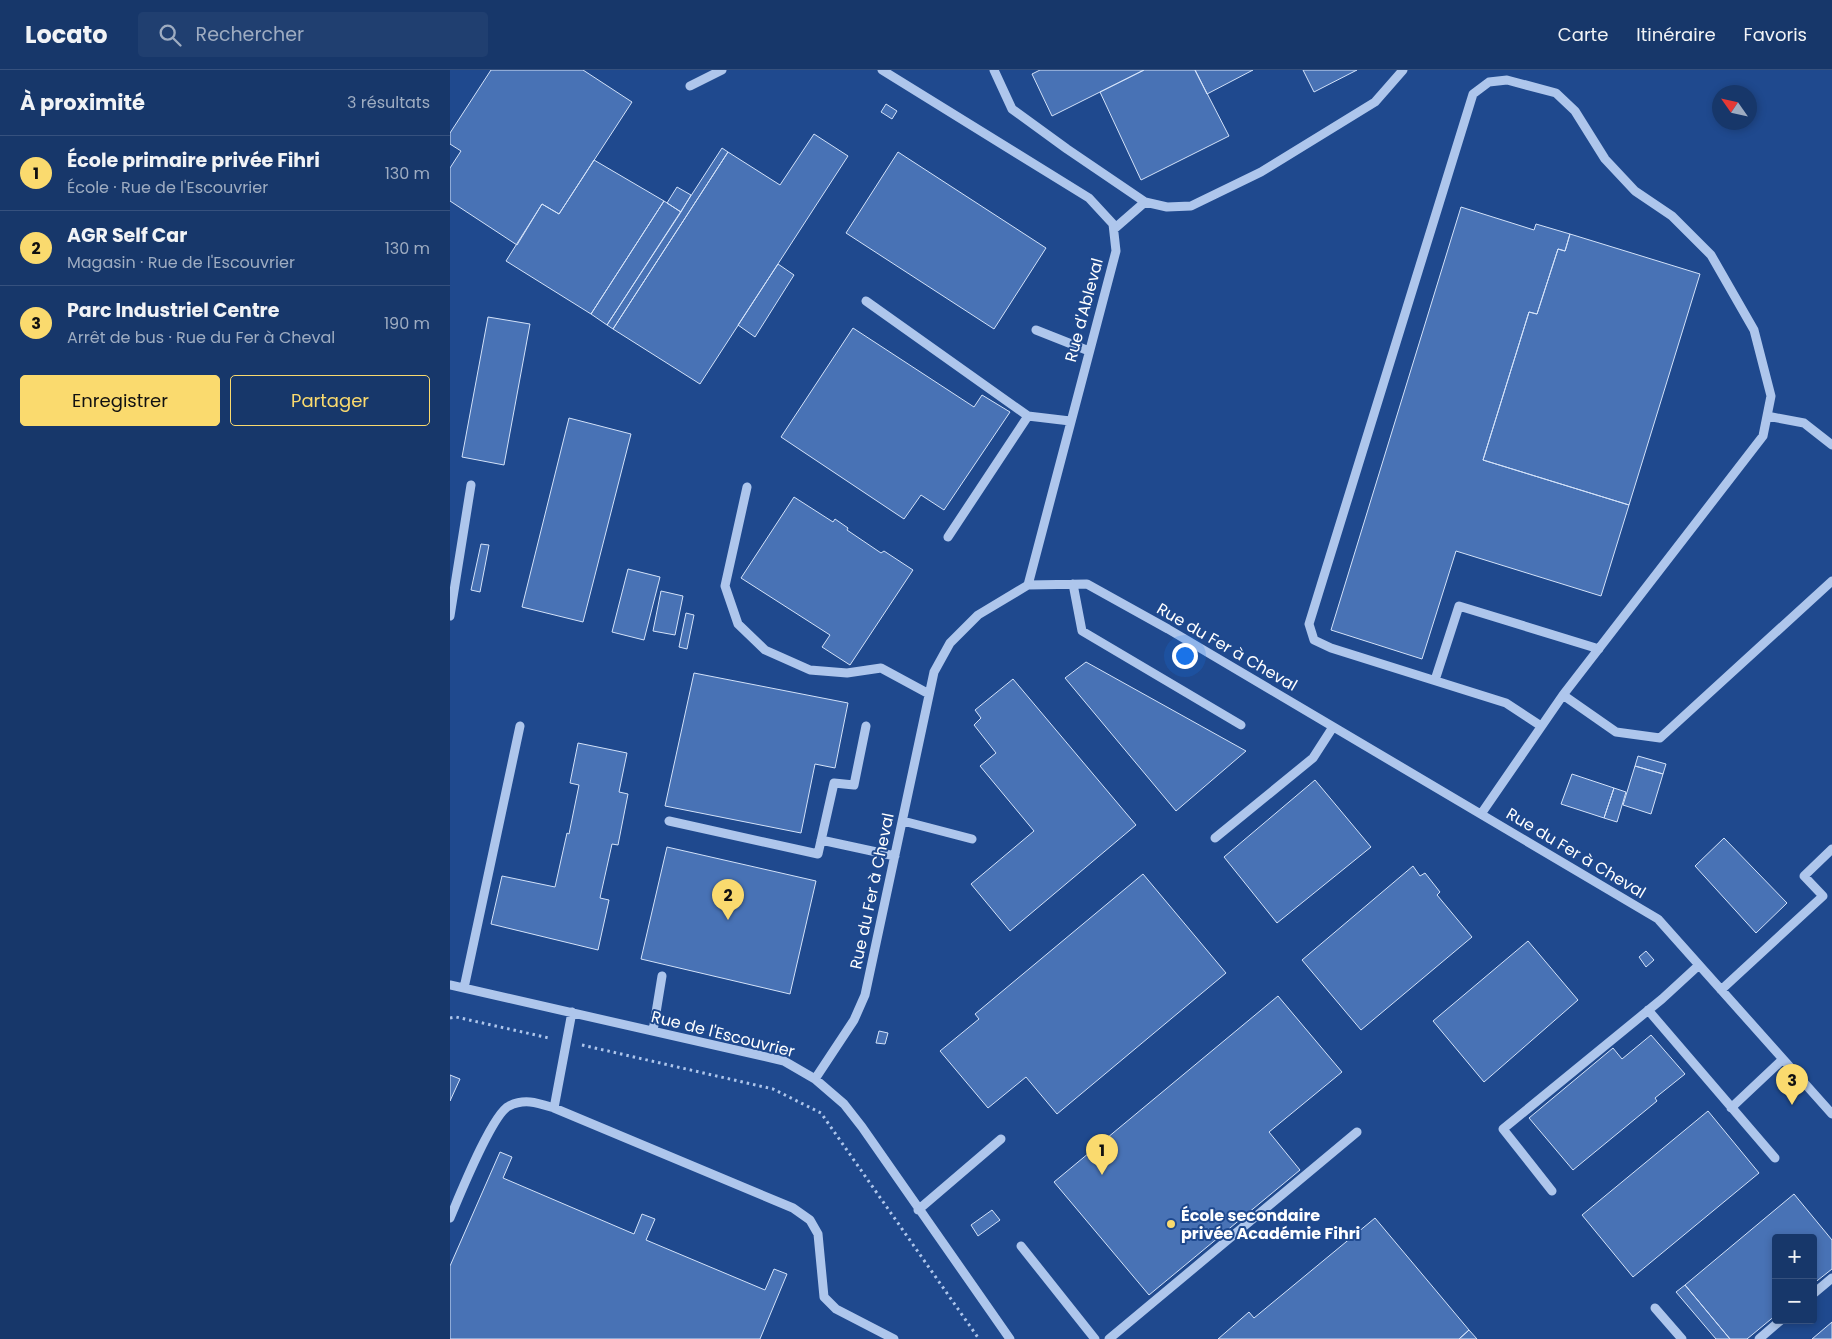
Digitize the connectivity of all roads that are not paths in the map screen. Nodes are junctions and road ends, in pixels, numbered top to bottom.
1 (722, 70) edge
2 (882, 70) edge
3 (994, 70) edge
4 (1403, 70) edge
5 (690, 86) dead end
6 (1145, 202) junction
7 (1114, 230) junction
8 (866, 301) dead end
9 (1036, 330) dead end
10 (1089, 351) junction
11 (1028, 416) junction
12 (1767, 416) junction
13 (1070, 421) junction
14 (1832, 445) edge
15 (471, 485) dead end
16 (747, 487) dead end
17 (948, 537) dead end
18 (1832, 581) edge
19 (1073, 584) junction
20 (1028, 585) junction
21 (450, 616) edge
22 (1598, 649) junction
23 (1434, 680) junction
24 (929, 694) junction
25 (1563, 694) junction
26 (520, 726) dead end
27 (866, 726) dead end
28 (1241, 726) dead end
29 (1333, 726) junction
30 (1541, 726) junction
31 (1481, 814) junction
32 (669, 821) dead end
33 (902, 821) junction
34 (1215, 838) dead end
35 (972, 839) dead end
36 (821, 840) junction
37 (1832, 849) edge
38 (895, 856) junction
39 (1698, 965) junction
40 (662, 976) dead end
41 (450, 985) edge
42 (464, 988) junction
43 (1721, 990) junction
44 (1648, 1010) junction
45 (572, 1012) junction
46 (653, 1031) junction
47 (1783, 1059) junction
48 (815, 1079) junction
49 (554, 1108) junction
50 (1731, 1108) junction
51 (1832, 1114) edge
52 (1357, 1132) dead end
53 (1001, 1139) dead end
54 (1775, 1158) dead end
55 (1552, 1191) dead end
56 (918, 1210) junction
57 (450, 1218) edge
58 (1021, 1246) dead end
59 (1832, 1278) edge
60 (1817, 1291) edge
61 (1656, 1308) dead end
62 (1776, 1324) edge
63 (894, 1339) edge
64 (1010, 1339) edge
65 (1095, 1339) edge
66 (1108, 1339) edge
67 (1682, 1339) edge
68 (1759, 1339) edge

1 - 5 street
2 - 7 street
3 - 6 street
4 - 6 street
6 - 7 street
7 - 10 street, Rue d'Ableval
8 - 11 street
9 - 10 street
10 - 13 street, Rue d'Ableval
11 - 13 street
11 - 17 street
12 - 14 street
12 - 22 street
12 - 23 street
13 - 20 street, Rue d'Ableval
15 - 21 street
16 - 24 street
18 - 25 street
19 - 20 street, Rue du Fer à Cheval
19 - 28 street
19 - 29 street, Rue du Fer à Cheval
20 - 24 street, Rue du Fer à Cheval
22 - 23 street
22 - 25 street
23 - 30 street
24 - 33 street, Rue du Fer à Cheval
25 - 30 street
26 - 42 street
27 - 36 street
29 - 31 street, Rue du Fer à Cheval
29 - 34 street
30 - 31 street
31 - 39 street, Rue du Fer à Cheval
32 - 36 street
33 - 35 street
33 - 38 street, Rue du Fer à Cheval
36 - 38 street
37 - 43 street
38 - 48 street, Rue du Fer à Cheval
39 - 43 street, Rue du Fer à Cheval
39 - 44 street
40 - 46 street
41 - 42 street, Rue de l'Escouvrier
42 - 45 street, Rue de l'Escouvrier
43 - 47 street, Rue du Fer à Cheval
44 - 50 street
44 - 55 street
45 - 46 street, Rue de l'Escouvrier
45 - 49 street
46 - 48 street, Rue de l'Escouvrier
47 - 50 street
47 - 51 street, Rue du Fer à Cheval
48 - 56 street, Rue de l'Escouvrier
49 - 57 street
49 - 63 street
50 - 54 street
52 - 66 street
53 - 56 street
56 - 64 street, Rue de l'Escouvrier
58 - 65 street
59 - 60 street
61 - 67 street
62 - 68 street

